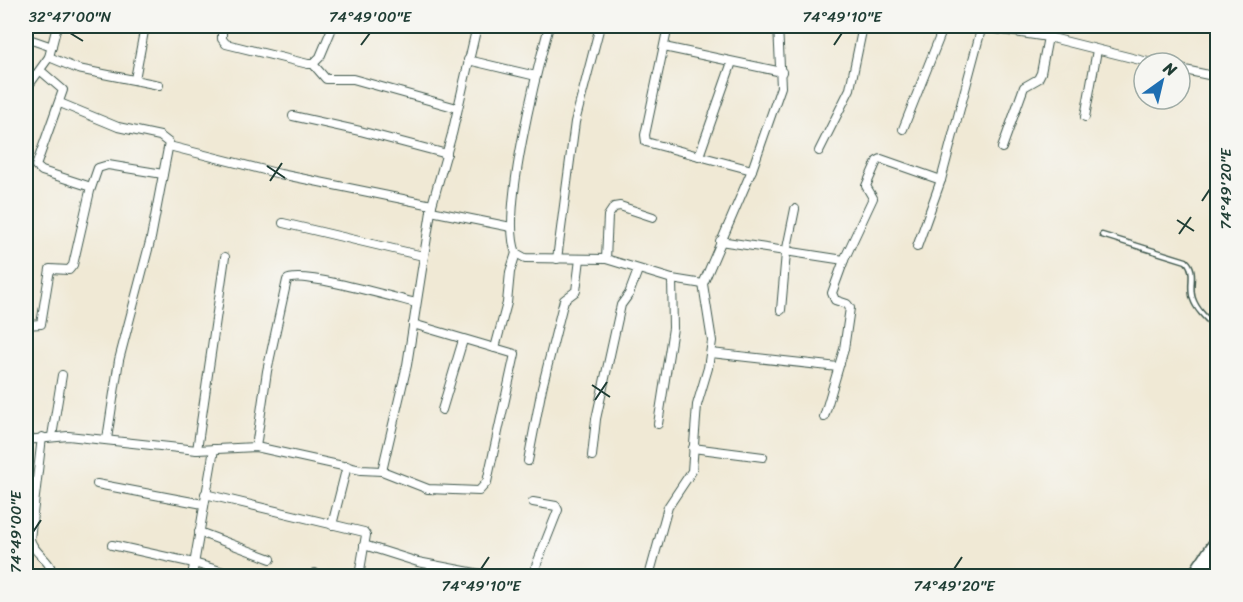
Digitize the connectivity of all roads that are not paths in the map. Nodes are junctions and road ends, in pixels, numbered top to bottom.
1 (57, 26) edge
2 (145, 26) edge
3 (222, 26) edge
4 (333, 26) edge
5 (477, 26) edge
6 (549, 26) edge
7 (600, 26) edge
8 (668, 26) edge
9 (778, 26) edge
10 (863, 26) edge
11 (944, 26) edge
12 (975, 26) edge
13 (981, 26) edge
14 (1048, 37) junction
15 (26, 38) edge
16 (52, 47) junction
17 (664, 47) junction
18 (1097, 50) junction
19 (49, 57) junction
20 (1132, 58) edge
21 (468, 60) junction
22 (732, 62) junction
23 (313, 64) junction
24 (41, 71) junction
25 (782, 72) junction
26 (1192, 72) edge
27 (536, 76) junction
28 (1218, 77) edge
29 (135, 79) junction
30 (159, 85) dead end
31 (26, 89) edge
32 (60, 103) junction
33 (457, 108) junction
34 (293, 116) dead end
35 (1085, 117) dead end
36 (903, 129) dead end
37 (169, 146) junction
38 (1002, 148) dead end
39 (819, 151) dead end
40 (447, 154) junction
41 (699, 156) junction
42 (752, 170) junction
43 (163, 174) junction
44 (942, 180) junction
45 (91, 187) junction
46 (431, 208) junction
47 (795, 209) dead end
48 (652, 216) dead end
49 (282, 223) dead end
50 (512, 227) junction
51 (1102, 235) dead end
52 (720, 241) junction
53 (917, 247) dead end
54 (516, 253) junction
55 (786, 253) junction
56 (423, 256) junction
57 (225, 257) dead end
58 (557, 259) junction
59 (580, 259) junction
60 (606, 259) junction
61 (844, 260) junction
62 (638, 270) junction
63 (672, 279) junction
64 (703, 284) junction
65 (416, 303) junction
66 (782, 310) dead end
67 (413, 324) junction
68 (26, 325) edge
69 (1218, 330) edge
70 (464, 340) junction
71 (495, 348) junction
72 (711, 353) junction
73 (838, 367) junction
74 (62, 375) dead end
75 (442, 410) dead end
76 (824, 417) dead end
77 (658, 424) dead end
78 (52, 436) junction
79 (42, 437) junction
80 (107, 439) junction
81 (26, 440) edge
82 (256, 447) junction
83 (693, 448) junction
84 (214, 449) junction
85 (197, 450) junction
86 (592, 456) dead end
87 (763, 457) dead end
88 (528, 461) dead end
89 (348, 466) junction
90 (382, 471) junction
91 (97, 484) dead end
92 (205, 494) junction
93 (533, 502) dead end
94 (203, 504) junction
95 (332, 525) junction
96 (199, 532) junction
97 (1218, 538) edge
98 (112, 545) dead end
99 (364, 545) junction
100 (272, 559) dead end
101 (194, 563) junction
102 (1216, 563) edge
103 (52, 576) edge
104 (192, 576) edge
105 (237, 576) edge
106 (359, 576) edge
107 (491, 576) edge
108 (532, 576) edge
109 (650, 576) edge
110 (1193, 576) edge
111 (1204, 576) edge

1 - 16 street
2 - 29 street
3 - 23 street
4 - 23 street
5 - 21 street
6 - 27 street
7 - 58 street
8 - 17 street
9 - 25 street
10 - 39 street
11 - 36 street
12 - 13 street
13 - 14 street
13 - 44 street
14 - 18 street
14 - 38 street
15 - 16 street
16 - 19 street
17 - 22 street
17 - 41 street
18 - 20 street
18 - 35 street
19 - 24 street
19 - 29 street
21 - 27 street
21 - 33 street
22 - 25 street
22 - 41 street
23 - 33 street
24 - 31 street
24 - 32 street
25 - 42 street
26 - 28 street
27 - 50 street
29 - 30 street
32 - 37 street
32 - 45 street
33 - 40 street
34 - 40 street
37 - 43 street
37 - 46 street
40 - 46 street
41 - 42 street
42 - 52 street
43 - 45 street
43 - 80 street
44 - 53 street
44 - 61 street
45 - 68 street
46 - 50 street
46 - 56 street
47 - 55 street
48 - 60 street
49 - 56 street
50 - 54 street
51 - 69 lane
52 - 55 street
52 - 64 street
54 - 58 street
54 - 71 street
55 - 61 street
55 - 66 street
56 - 65 street
57 - 85 street
58 - 59 street
59 - 60 street
59 - 88 street
60 - 62 street
61 - 73 street
62 - 63 street
62 - 86 street
63 - 64 street
63 - 77 street
64 - 72 street
65 - 67 street
65 - 82 street
67 - 70 street
67 - 90 street
70 - 71 street
70 - 75 street
71 - 90 street
72 - 73 street
72 - 83 street
73 - 76 street
74 - 78 street
78 - 79 street
78 - 80 street
79 - 81 street
79 - 103 street
80 - 85 street
82 - 84 street
82 - 89 street
83 - 87 street
83 - 109 street
84 - 85 street
84 - 92 street
89 - 90 street
89 - 95 street
91 - 94 street
92 - 94 street
92 - 95 street
93 - 108 street
94 - 96 street
95 - 99 street
96 - 100 street
96 - 101 street
97 - 110 main road
98 - 101 street
99 - 106 street
99 - 107 street
101 - 104 street
101 - 105 street
102 - 111 main road

